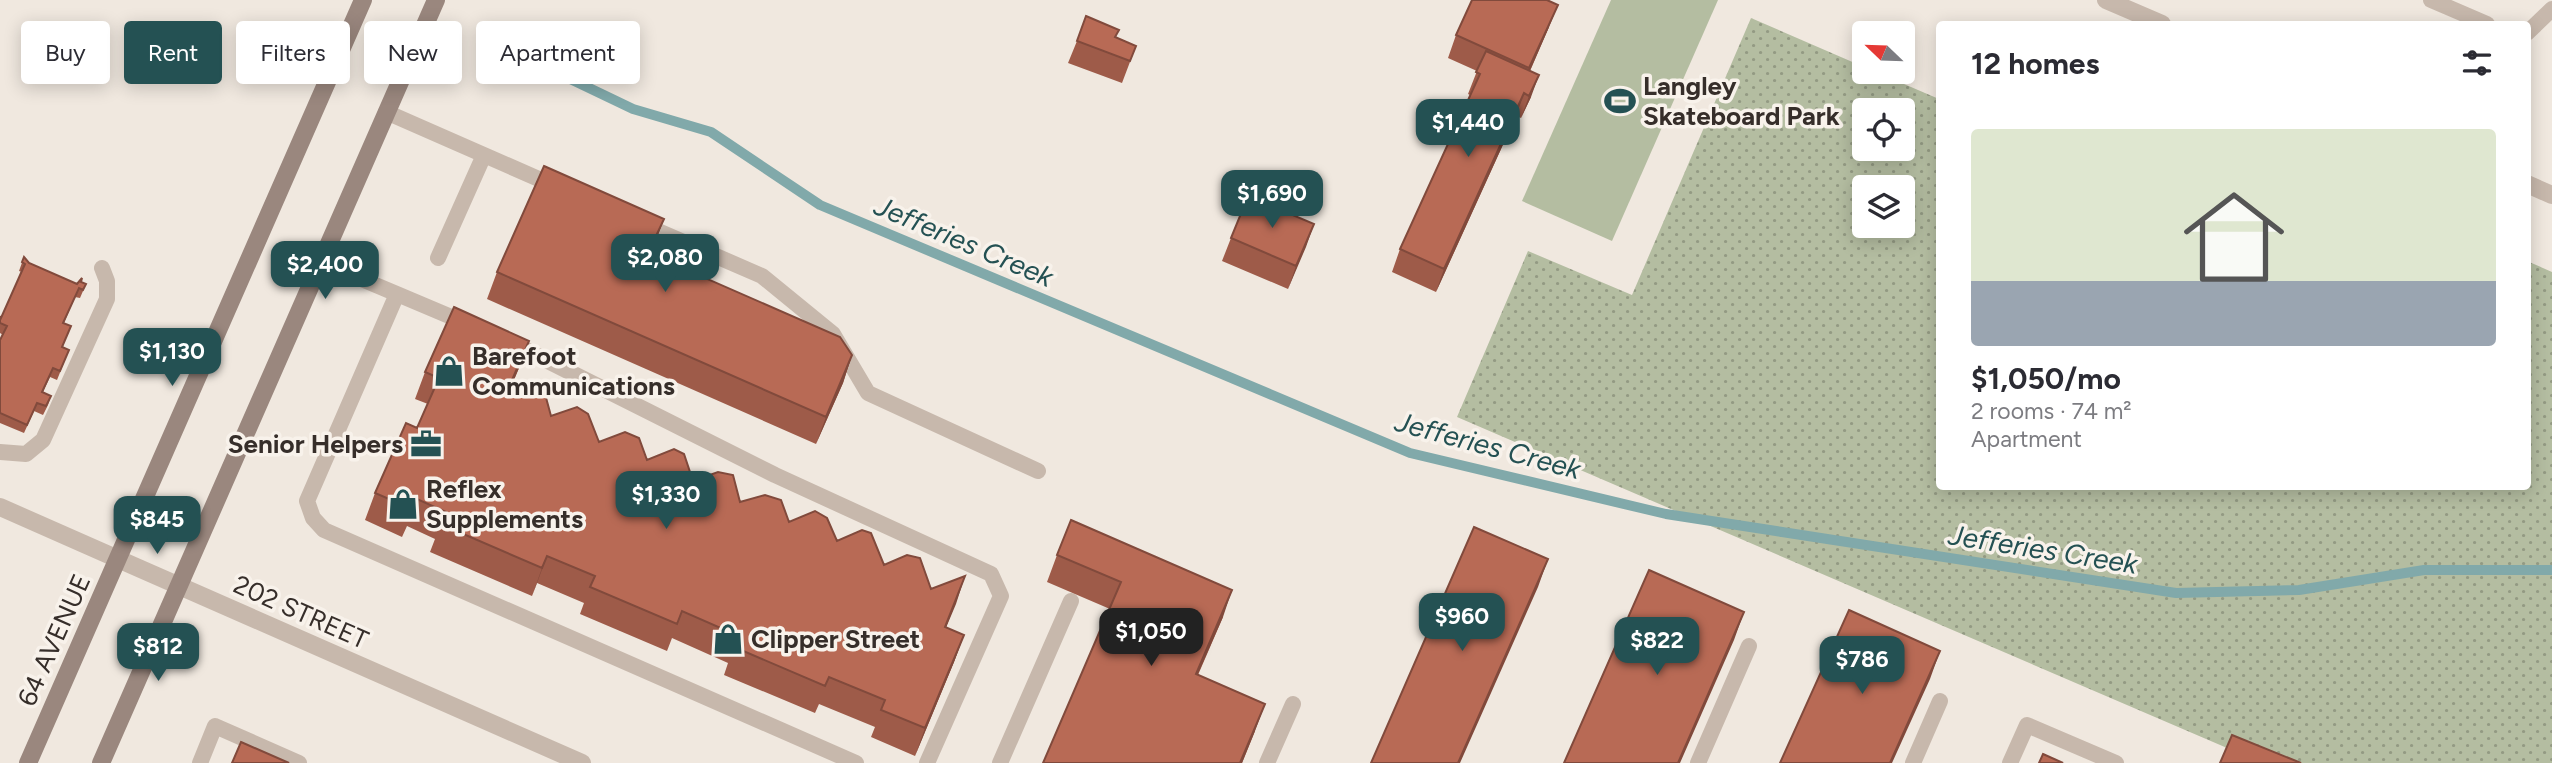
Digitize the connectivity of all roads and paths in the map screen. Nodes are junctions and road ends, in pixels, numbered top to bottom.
1 (363, 0) edge
2 (436, 0) edge
3 (2106, 0) edge
4 (2431, 0) edge
5 (2552, 9) edge
6 (2155, 21) edge
7 (2480, 21) edge
8 (2531, 29) edge
9 (386, 112) junction
10 (484, 155) junction
11 (2531, 186) edge
12 (572, 193) edge
13 (2552, 195) edge
14 (623, 215) edge
15 (438, 258) dead end
16 (321, 262) junction
17 (102, 268) dead end
18 (397, 294) junction
19 (0, 452) edge
20 (1038, 471) dead end
21 (0, 507) edge
22 (118, 559) junction
23 (179, 587) junction
24 (1071, 601) dead end
25 (1749, 646) dead end
26 (1940, 701) dead end
27 (1293, 704) dead end
28 (29, 763) edge
29 (101, 763) edge
30 (200, 763) edge
31 (299, 763) edge
32 (583, 763) edge
33 (856, 763) edge
34 (927, 763) edge
35 (1000, 763) edge
36 (1267, 763) edge
37 (1698, 763) edge
38 (1913, 763) edge
39 (2010, 763) edge
40 (2116, 763) edge

1 - 22 main road, 64 AVENUE
2 - 9 main road
3 - 6 street
4 - 7 lane
5 - 8 lane
9 - 10 lane
9 - 16 main road
10 - 12 lane
10 - 15 lane
11 - 13 street
14 - 20 lane
16 - 18 lane
16 - 23 main road
17 - 19 lane
18 - 33 lane
18 - 34 lane
21 - 22 street, 202 STREET
22 - 23 street, 202 STREET
22 - 28 main road, 64 AVENUE
23 - 29 main road
23 - 32 street, 202 STREET
24 - 35 lane
25 - 37 lane
26 - 38 lane
27 - 36 lane
30 - 31 lane
39 - 40 lane

